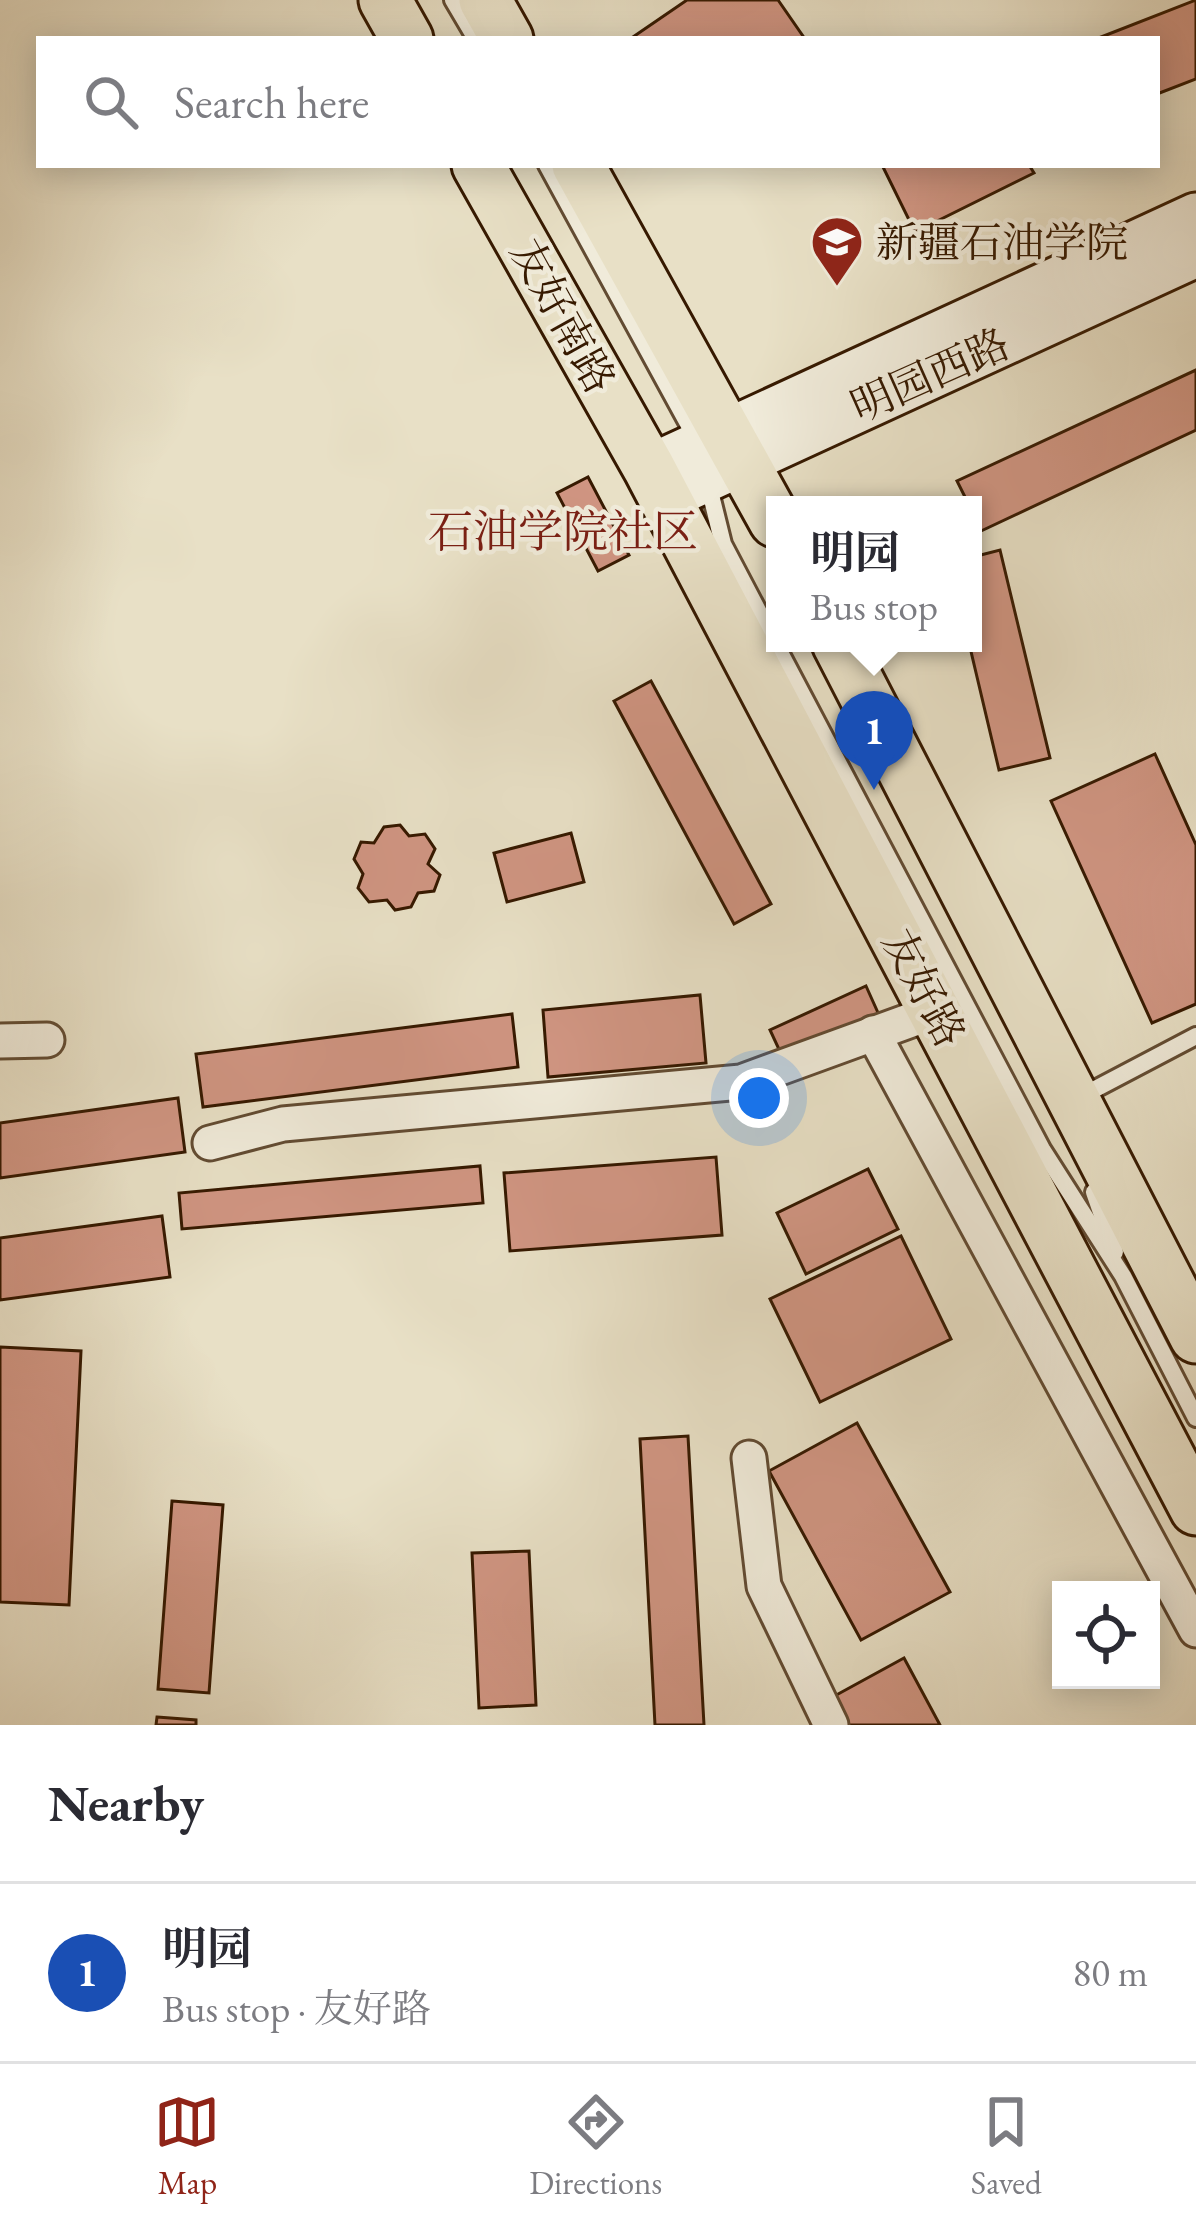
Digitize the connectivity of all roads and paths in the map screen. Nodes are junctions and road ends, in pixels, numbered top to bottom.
1 (385, 0) edge
2 (453, 0) edge
3 (485, 0) edge
4 (405, 36) edge
5 (474, 36) edge
6 (505, 36) edge
7 (480, 168) edge
8 (549, 168) edge
9 (579, 168) edge
10 (1196, 216) edge
11 (1196, 254) edge
12 (705, 467) junction
13 (764, 525) edge
14 (766, 611) edge
15 (766, 626) edge
16 (780, 652) edge
17 (784, 652) edge
18 (828, 652) edge
19 (842, 652) edge
20 (936, 1011) junction
21 (873, 1033) junction
22 (1196, 1036) edge
23 (47, 1040) dead end
24 (0, 1041) edge
25 (1068, 1110) junction
26 (210, 1143) dead end
27 (1091, 1185) dead end
28 (1123, 1276) junction
29 (1196, 1337) edge
30 (1196, 1418) edge
31 (749, 1459) dead end
32 (1196, 1509) edge
33 (1196, 1630) edge
34 (831, 1725) edge

1 - 4 main road
2 - 5 lane
3 - 6 main road
7 - 12 main road, 友好南路
8 - 12 lane
9 - 12 main road, 友好南路
10 - 12 street, 明园西路
11 - 12 street, 明园西路
12 - 13 main road
12 - 14 main road, 友好路
12 - 15 lane
16 - 28 lane
17 - 20 main road, 友好路
18 - 25 lane
19 - 25 main road, 友好路
20 - 21 street
20 - 32 main road, 友好路
21 - 26 street
21 - 33 street
22 - 25 lane
23 - 24 street
25 - 29 main road, 友好路
27 - 28 lane
28 - 30 lane
31 - 34 street

